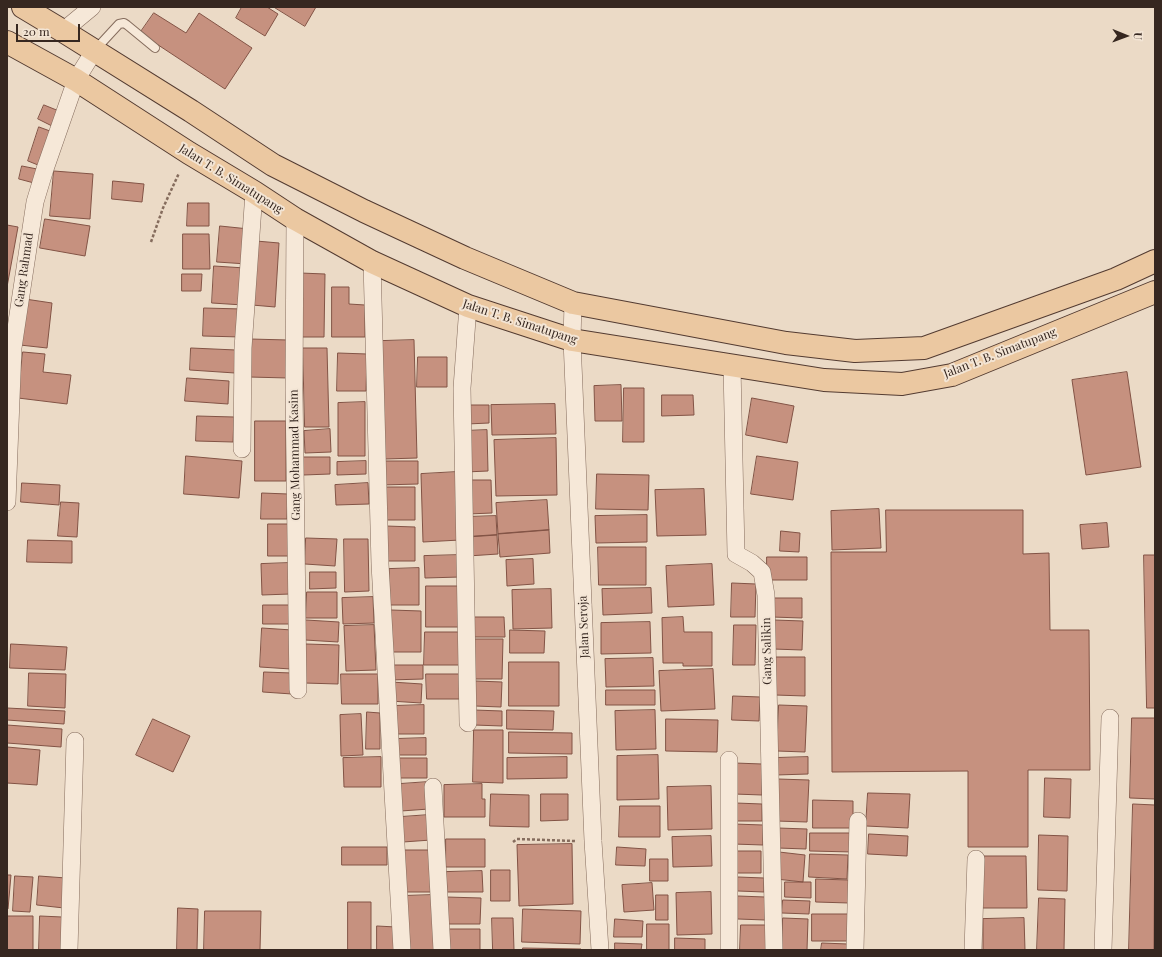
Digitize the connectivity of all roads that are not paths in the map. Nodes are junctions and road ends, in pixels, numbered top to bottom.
1 (23, 7) edge
2 (92, 7) edge
3 (63, 31) junction
4 (7, 42) edge
5 (156, 48) dead end
6 (94, 51) junction
7 (76, 80) junction
8 (254, 192) junction
9 (295, 219) junction
10 (1155, 261) edge
11 (372, 262) junction
12 (1116, 279) junction
13 (1155, 292) edge
14 (574, 303) junction
15 (1128, 303) junction
16 (468, 306) junction
17 (572, 340) junction
18 (732, 366) junction
19 (242, 449) dead end
20 (7, 502) edge
21 (298, 690) dead end
22 (1110, 718) dead end
23 (468, 723) dead end
24 (75, 741) dead end
25 (729, 760) dead end
26 (433, 787) dead end
27 (858, 821) dead end
28 (976, 859) dead end
29 (69, 950) edge
30 (402, 950) edge
31 (442, 950) edge
32 (600, 950) edge
33 (729, 950) edge
34 (774, 950) edge
35 (855, 950) edge
36 (973, 950) edge
37 (1103, 950) edge

1 - 3 main road
2 - 3 street
3 - 6 main road
4 - 7 main road, Jalan T. B. Simatupang
5 - 6 lane
6 - 7 street, Gang Rahmad
6 - 14 main road
7 - 8 main road, Jalan T. B. Simatupang
7 - 20 street, Gang Rahmad
8 - 9 main road, Jalan T. B. Simatupang
8 - 19 street
9 - 11 main road, Jalan T. B. Simatupang
9 - 21 street, Gang Mohammad Kasim
10 - 12 main road
11 - 16 main road, Jalan T. B. Simatupang
11 - 30 street
12 - 14 main road
12 - 15 main road
13 - 15 main road, Jalan T. B. Simatupang
14 - 17 street, Jalan Seroja
15 - 18 main road, Jalan T. B. Simatupang
16 - 17 main road, Jalan T. B. Simatupang
16 - 23 street
17 - 18 main road, Jalan T. B. Simatupang
17 - 32 street, Jalan Seroja
18 - 34 street, Gang Salikin
22 - 37 street
24 - 29 street
25 - 33 street
26 - 31 street
27 - 35 street
28 - 36 street

